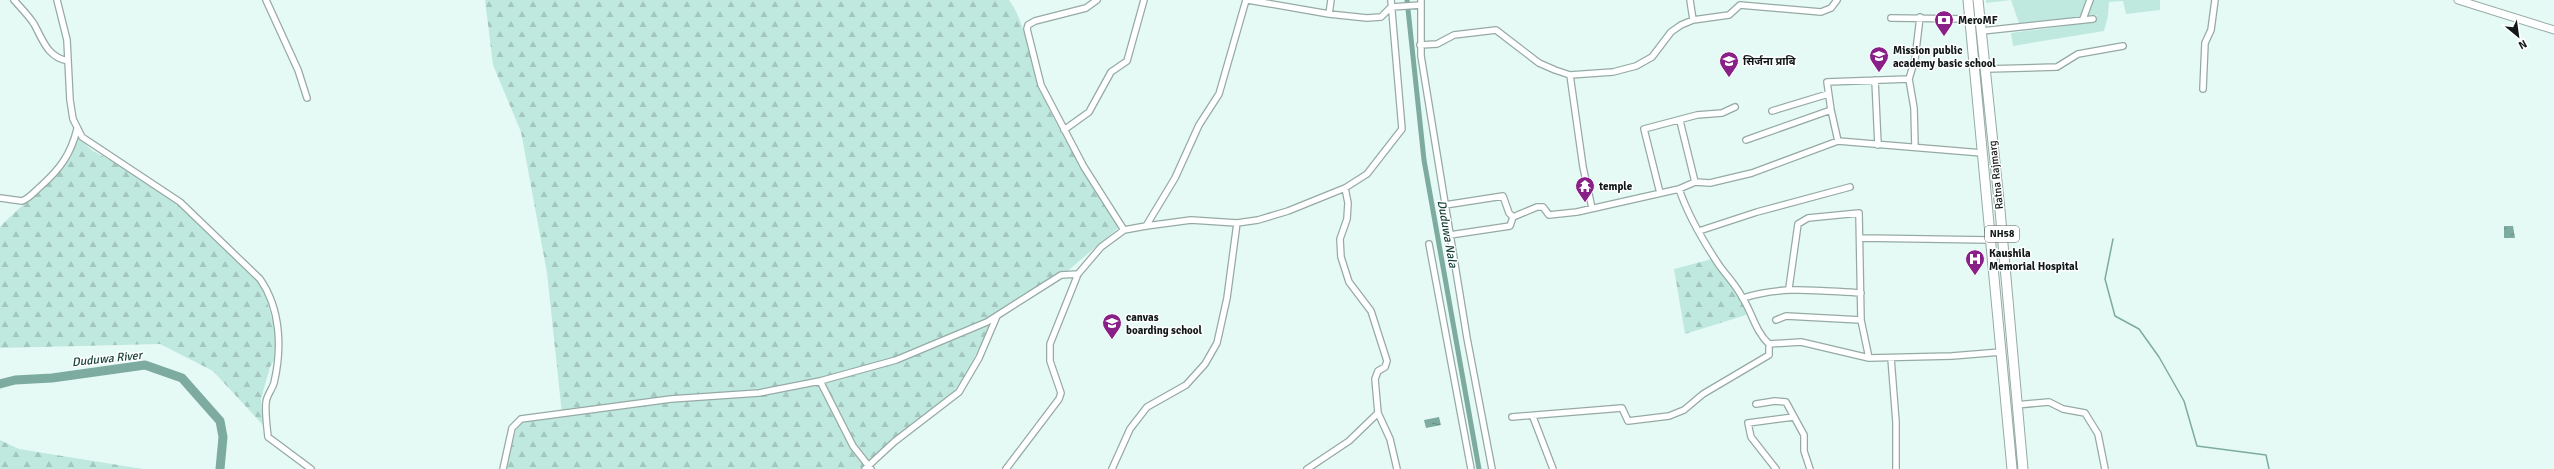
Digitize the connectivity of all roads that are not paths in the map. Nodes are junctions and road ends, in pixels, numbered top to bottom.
1 (14, 0) edge
2 (57, 0) edge
3 (266, 0) edge
4 (1097, 0) edge
5 (1144, 0) edge
6 (1247, 0) edge
7 (1330, 0) edge
8 (1391, 0) edge
9 (1690, 0) edge
10 (1838, 0) edge
11 (1968, 0) edge
12 (1978, 0) edge
13 (2090, 0) edge
14 (2215, 0) edge
15 (2458, 0) edge
16 (1739, 2) edge
17 (1421, 3) edge
18 (1391, 7) junction
19 (1329, 14) junction
20 (1920, 17) junction
21 (1891, 18) dead end
22 (1970, 19) junction
23 (2083, 19) junction
24 (2093, 19) dead end
25 (1693, 20) junction
26 (2554, 30) edge
27 (1982, 31) junction
28 (1420, 45) junction
29 (2123, 46) dead end
30 (68, 61) junction
31 (1986, 69) junction
32 (1570, 75) junction
33 (1908, 79) junction
34 (1875, 80) junction
35 (2203, 89) dead end
36 (1828, 94) junction
37 (307, 98) dead end
38 (1735, 107) dead end
39 (1830, 110) junction
40 (1772, 111) dead end
41 (1680, 121) junction
42 (77, 129) junction
43 (1064, 130) junction
44 (1746, 140) dead end
45 (1838, 141) junction
46 (1878, 145) junction
47 (1914, 147) junction
48 (1982, 153) junction
49 (1695, 182) junction
50 (1850, 187) dead end
51 (1345, 188) junction
52 (1679, 189) junction
53 (1660, 193) junction
54 (0, 198) edge
55 (1445, 205) junction
56 (1592, 208) junction
57 (1513, 217) junction
58 (1238, 223) junction
59 (1146, 226) junction
60 (1124, 230) junction
61 (1699, 231) junction
62 (1450, 235) junction
63 (1861, 238) junction
64 (1990, 240) junction
65 (1429, 244) dead end
66 (1078, 274) junction
67 (1789, 288) junction
68 (1861, 293) junction
69 (1743, 298) junction
70 (997, 316) junction
71 (1776, 320) dead end
72 (1861, 320) junction
73 (1769, 344) junction
74 (2001, 352) junction
75 (1869, 358) junction
76 (1891, 358) junction
77 (820, 381) junction
78 (1756, 404) dead end
79 (2016, 405) junction
80 (1378, 413) junction
81 (1512, 417) dead end
82 (1533, 417) junction
83 (1794, 417) junction
84 (868, 468) edge
85 (311, 469) edge
86 (503, 469) edge
87 (1006, 469) edge
88 (1112, 469) edge
89 (1308, 469) edge
90 (1397, 469) edge
91 (1471, 469) edge
92 (1492, 469) edge
93 (1552, 469) edge
94 (1776, 469) edge
95 (1810, 469) edge
96 (1896, 469) edge
97 (2012, 469) edge
98 (2023, 469) edge
99 (2105, 469) edge

1 - 30 street
2 - 30 street
3 - 37 street
4 - 43 street
5 - 43 street
6 - 19 street
6 - 59 street
7 - 19 street
8 - 18 street
9 - 25 street
10 - 16 street
11 - 22 highway, Ratna Rajmarg / NH58
12 - 27 highway, Ratna Rajmarg / NH58
13 - 23 street
14 - 35 street
15 - 26 street
16 - 25 street
17 - 18 street
17 - 28 street
18 - 19 street
18 - 51 street
20 - 21 street
20 - 22 street
20 - 33 street
22 - 48 highway, Ratna Rajmarg / NH58
23 - 24 street
23 - 27 street
25 - 32 street
27 - 31 highway, Ratna Rajmarg / NH58
28 - 32 street
28 - 55 street
29 - 31 street
30 - 42 street
31 - 79 highway, Ratna Rajmarg / NH58
32 - 56 street
33 - 34 street
33 - 47 street
34 - 36 street
34 - 46 street
36 - 39 street
36 - 40 street
38 - 41 street
39 - 44 street
39 - 45 street
41 - 49 street
41 - 53 street
42 - 54 street
42 - 85 street
43 - 60 street
45 - 46 street
45 - 49 street
46 - 47 street
47 - 48 street
48 - 64 highway, Ratna Rajmarg / NH58
49 - 52 street
50 - 61 street
51 - 58 street
51 - 80 street
52 - 53 street
52 - 61 street
53 - 56 street
55 - 57 street
55 - 62 street
56 - 57 street
57 - 62 street
58 - 59 street
58 - 88 street
59 - 60 street
60 - 66 street
61 - 69 street
62 - 92 street
63 - 64 street
63 - 67 street
63 - 68 street
64 - 74 highway, Ratna Rajmarg / NH58
65 - 91 street
66 - 70 street
66 - 87 street
67 - 68 street
67 - 69 street
68 - 72 street
69 - 73 street
70 - 77 street
70 - 84 street
71 - 72 street
72 - 75 street
73 - 75 street
73 - 82 street
74 - 76 street
74 - 97 highway, Ratna Rajmarg / NH58
75 - 76 street
76 - 96 street
77 - 84 street
77 - 86 street
78 - 83 street
79 - 98 highway, Ratna Rajmarg / NH58
79 - 99 street
80 - 89 street
80 - 90 street
81 - 82 street
82 - 93 street
83 - 94 street
83 - 95 street

